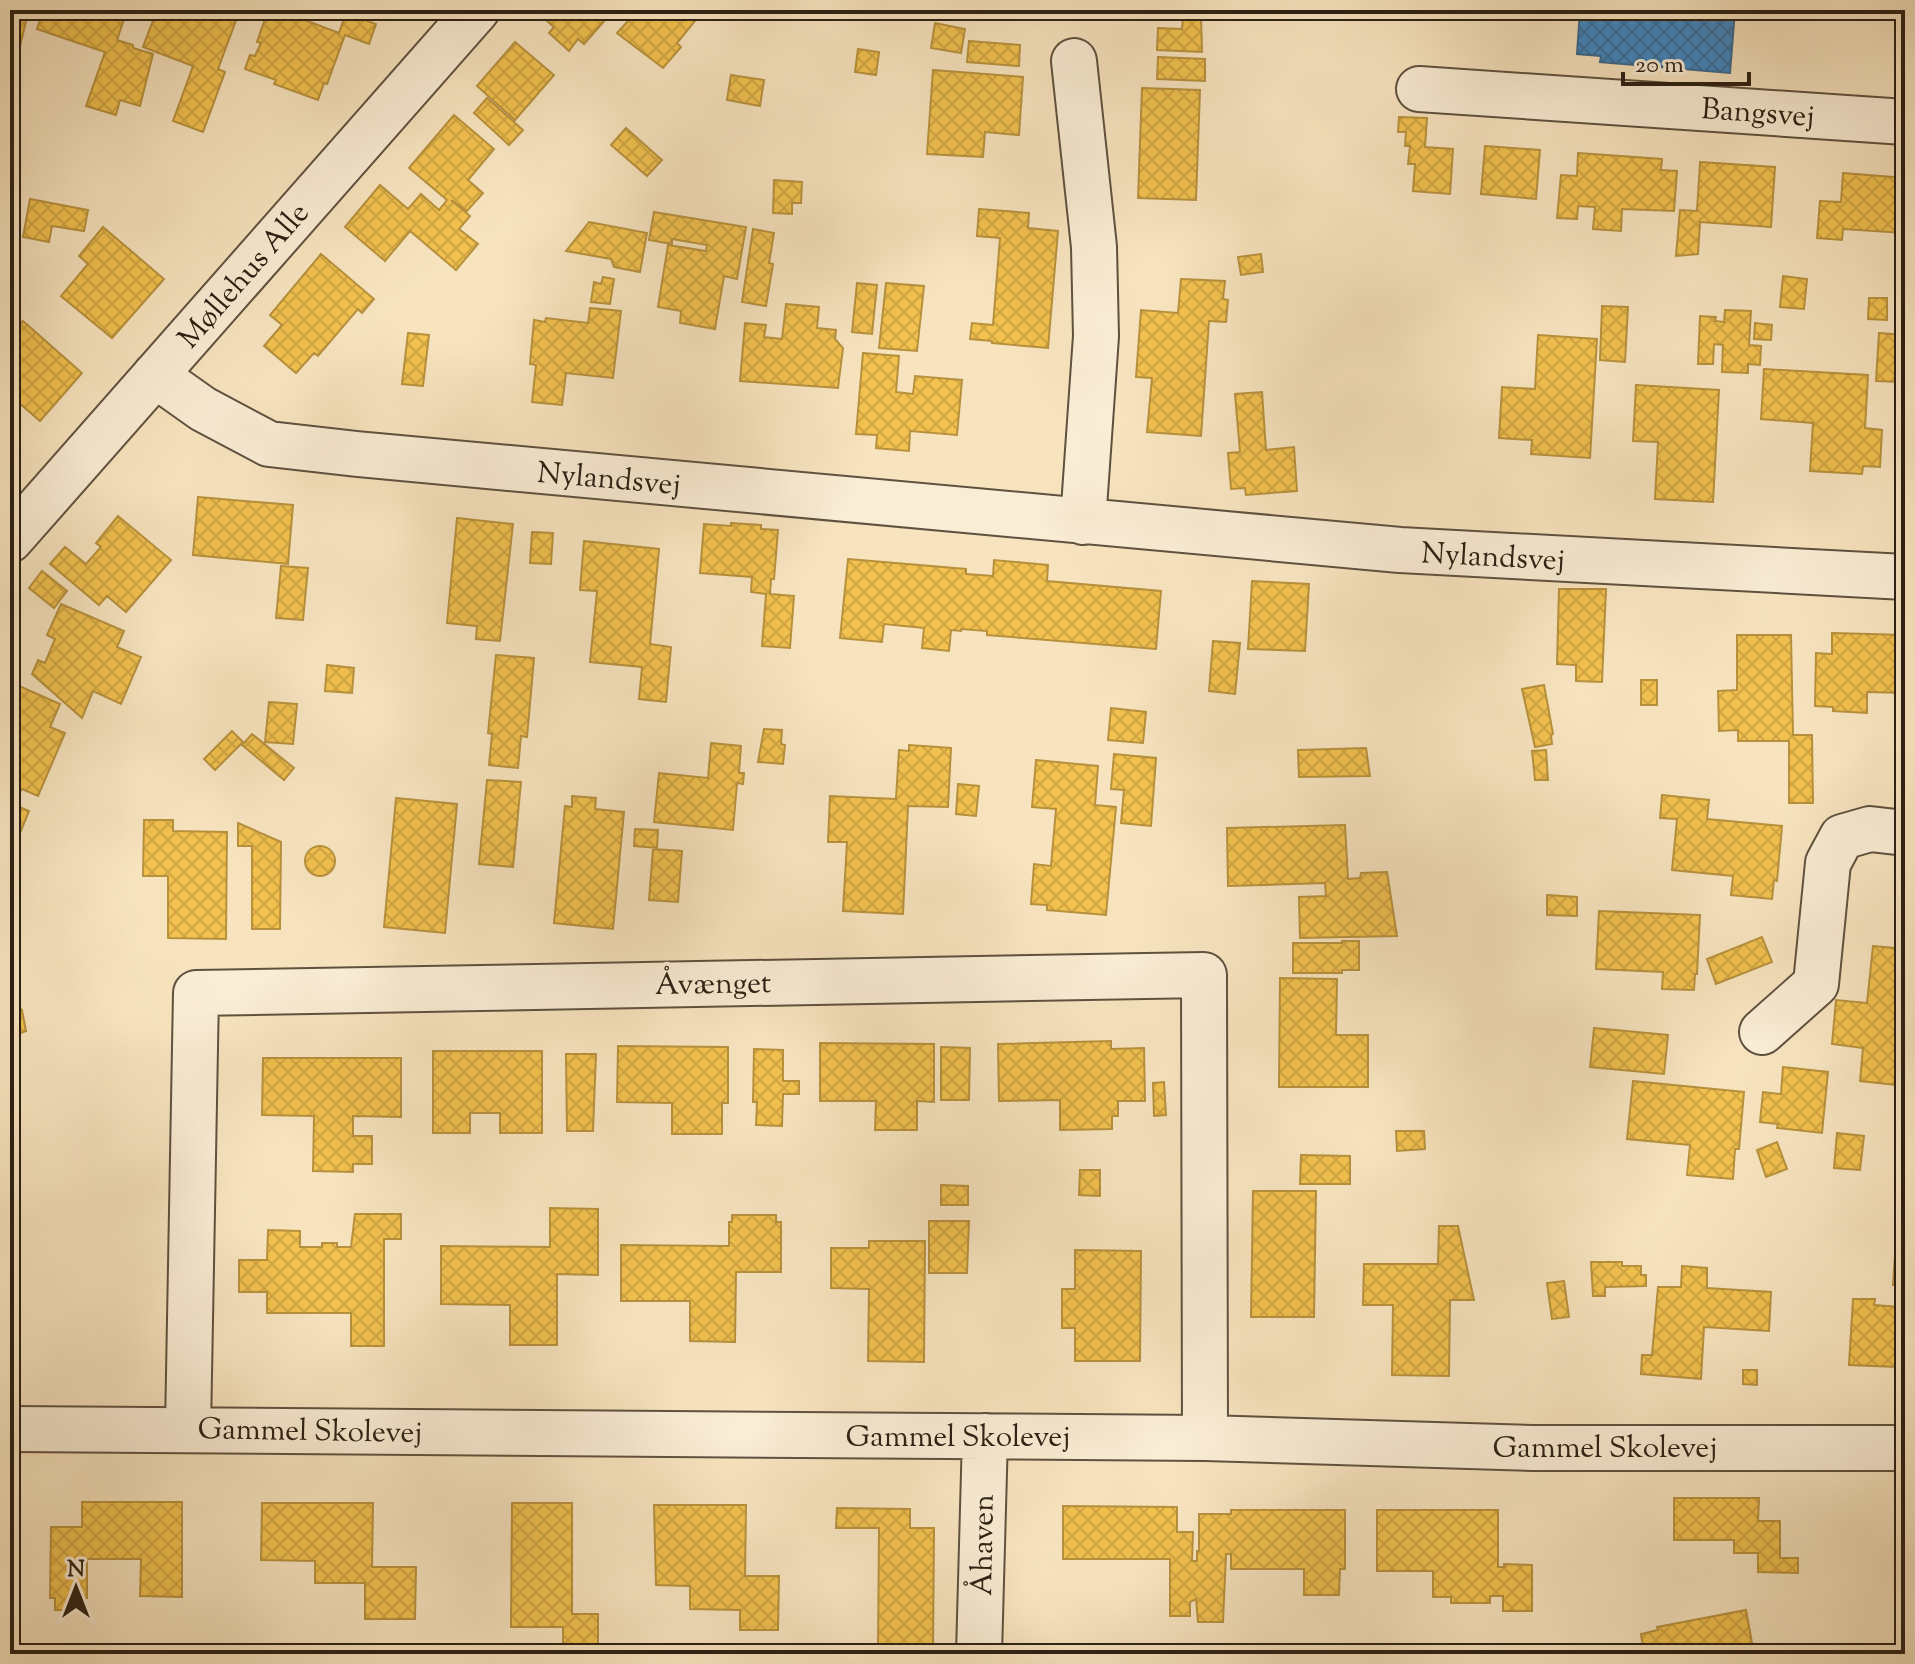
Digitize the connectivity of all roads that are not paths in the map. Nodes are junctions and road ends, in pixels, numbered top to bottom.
1 (457, 16) edge
2 (1074, 61) dead end
3 (1419, 89) dead end
4 (1905, 122) edge
5 (155, 375) junction
6 (1083, 522) junction
7 (10, 540) edge
8 (1905, 577) edge
9 (1905, 833) edge
10 (1762, 1032) dead end
11 (10, 1429) edge
12 (188, 1429) junction
13 (985, 1436) junction
14 (1205, 1438) junction
15 (1905, 1448) edge
16 (979, 1654) edge

1 - 5 street, Møllehus Alle
2 - 6 street
3 - 4 street, Bangsvej
5 - 6 street, Nylandsvej
5 - 7 street, Møllehus Alle
6 - 8 street, Nylandsvej
9 - 10 street
11 - 12 street, Gammel Skolevej
12 - 13 street, Gammel Skolevej
12 - 14 street, Åvænget
13 - 14 street, Gammel Skolevej
13 - 16 street, Åhaven
14 - 15 street, Gammel Skolevej

